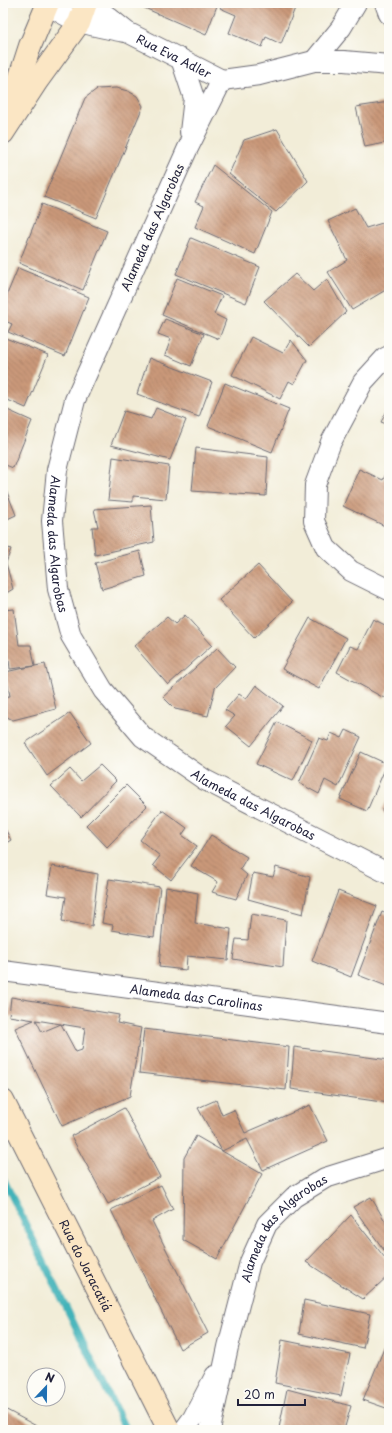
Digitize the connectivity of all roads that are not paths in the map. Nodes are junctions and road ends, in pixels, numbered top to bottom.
1 (48, 3) edge
2 (91, 3) edge
3 (356, 3) edge
4 (385, 3) edge
5 (83, 13) edge
6 (389, 14) edge
7 (126, 32) junction
8 (181, 58) junction
9 (314, 61) junction
10 (389, 65) edge
11 (222, 80) junction
12 (3, 133) edge
13 (187, 150) junction
14 (389, 356) edge
15 (389, 590) edge
16 (389, 874) edge
17 (3, 971) edge
18 (389, 1023) edge
19 (3, 1101) edge
20 (389, 1158) edge
21 (228, 1347) junction
22 (169, 1430) edge
23 (184, 1430) edge
24 (210, 1430) edge

1 - 5 street, Rua Eva Adler
1 - 12 main road
2 - 7 street, Rua Eva Adler
3 - 9 street
4 - 6 street
5 - 7 street, Rua Eva Adler
5 - 12 main road
7 - 8 street, Rua Eva Adler
8 - 11 street, Rua Eva Adler
8 - 13 street
9 - 10 street
9 - 11 street
11 - 13 street, Alameda das Algarobas
13 - 16 street, Alameda das Algarobas
14 - 15 street
17 - 18 street, Alameda das Carolinas
19 - 22 main road, Rua do Jaracatiá
20 - 21 street, Alameda das Algarobas
21 - 23 street, Alameda das Algarobas
21 - 24 street, Alameda das Algarobas

